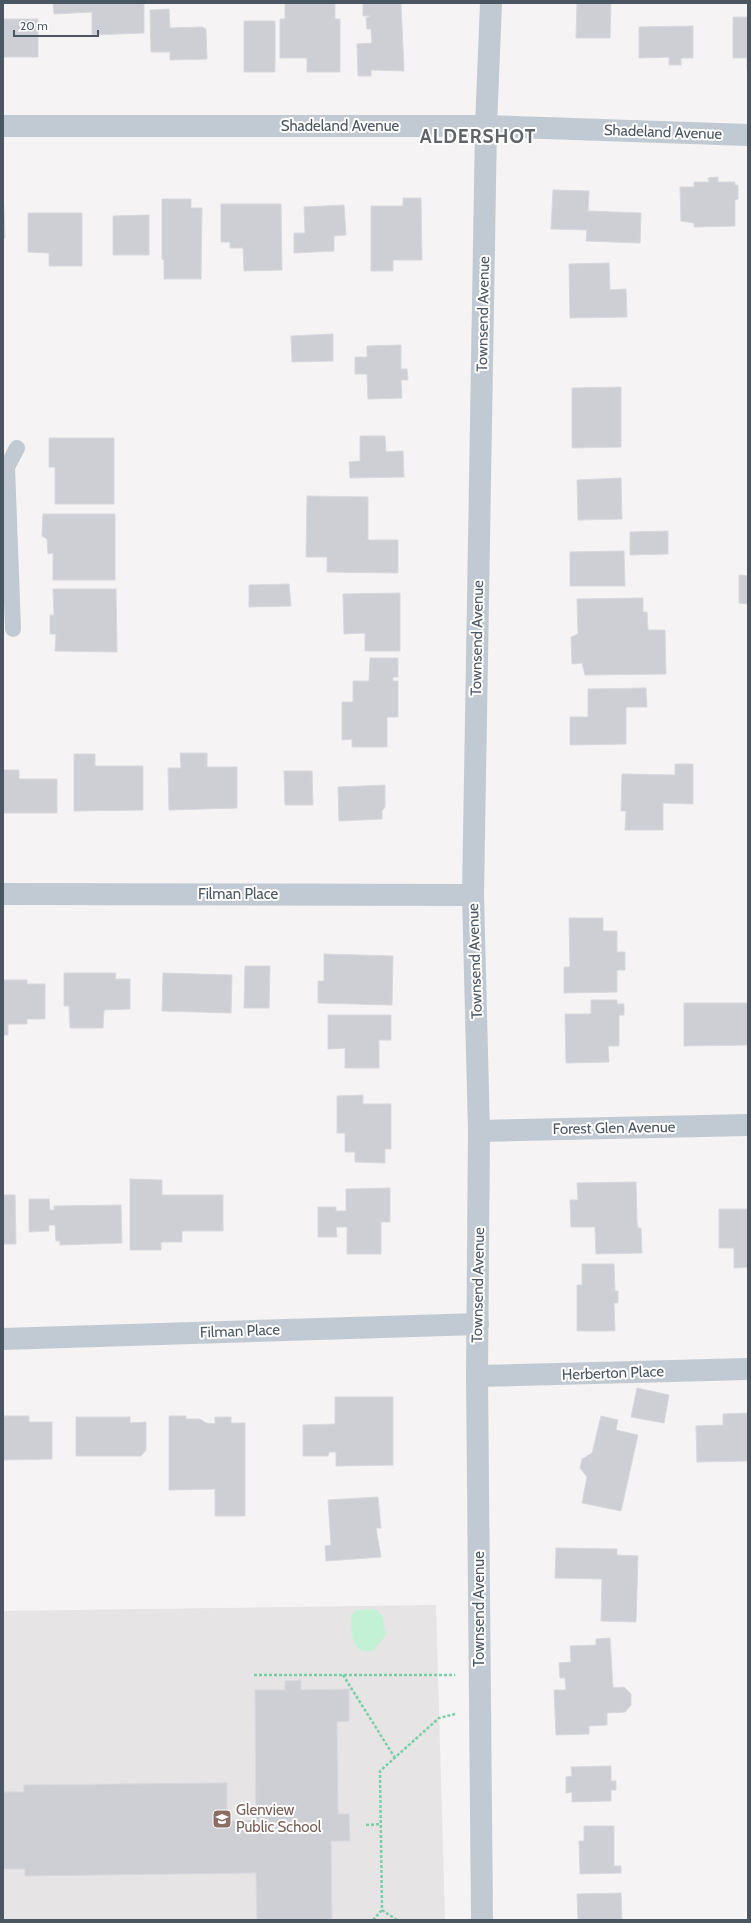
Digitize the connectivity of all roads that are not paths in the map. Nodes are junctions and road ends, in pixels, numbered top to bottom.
1 (491, 3) edge
2 (3, 126) edge
3 (486, 126) junction
4 (748, 135) edge
5 (17, 448) dead end
6 (6, 505) edge
7 (13, 629) dead end
8 (3, 894) edge
9 (473, 895) junction
10 (748, 1126) edge
11 (480, 1131) junction
12 (478, 1324) junction
13 (3, 1339) edge
14 (748, 1369) edge
15 (477, 1376) junction
16 (482, 1920) edge

1 - 3 street, Townsend Avenue
2 - 3 street, Shadeland Avenue
3 - 4 street, Shadeland Avenue
3 - 9 street, Townsend Avenue
5 - 6 lane
6 - 7 lane
8 - 9 street, Filman Place
9 - 11 street, Townsend Avenue
10 - 11 street, Forest Glen Avenue
11 - 12 street, Townsend Avenue
12 - 13 street, Filman Place
12 - 15 street, Townsend Avenue
14 - 15 street, Herberton Place
15 - 16 street, Townsend Avenue

